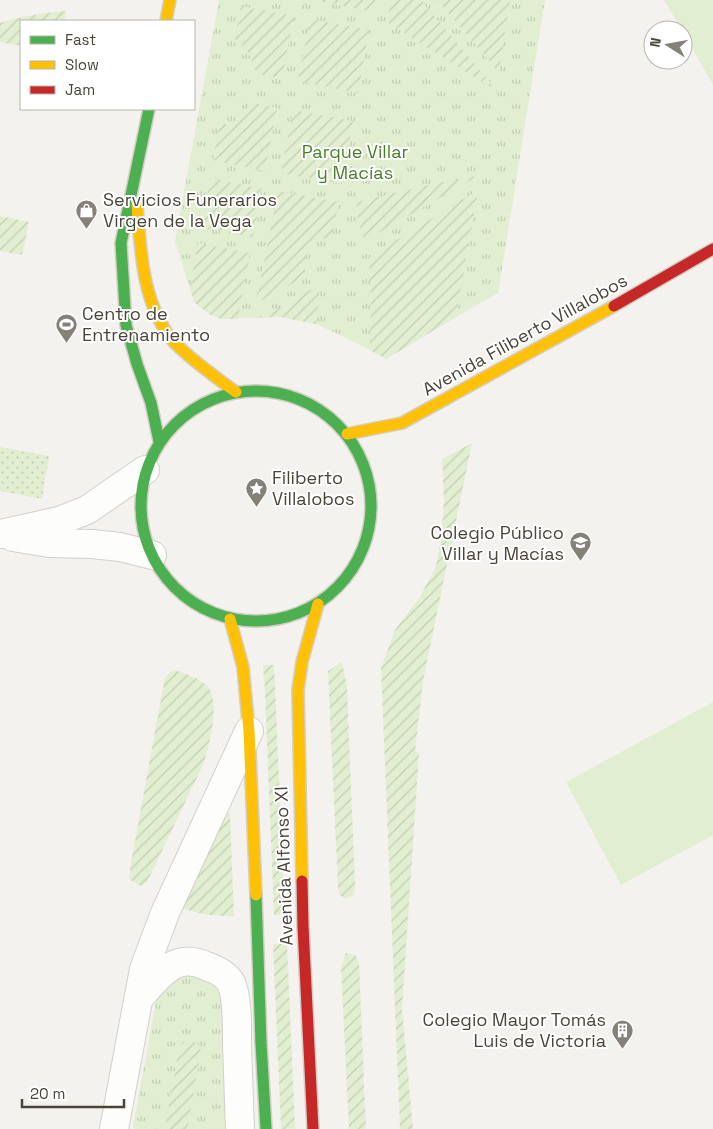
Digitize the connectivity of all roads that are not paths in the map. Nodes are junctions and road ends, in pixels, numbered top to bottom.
1 (170, 0) edge
2 (166, 20) edge
3 (148, 110) edge
4 (134, 182) junction
5 (713, 249) edge
6 (236, 392) junction
7 (347, 434) junction
8 (159, 441) junction
9 (145, 470) junction
10 (0, 535) edge
11 (152, 555) junction
12 (318, 604) junction
13 (230, 619) junction
14 (249, 731) junction
15 (139, 998) junction
16 (114, 1129) edge
17 (240, 1129) edge
18 (266, 1129) edge
19 (313, 1129) edge

1 - 2 main road
3 - 4 main road
4 - 6 main road
4 - 8 main road
5 - 7 main road, Avenida Filiberto Villalobos
6 - 7 main road
6 - 8 main road
7 - 12 main road
8 - 9 main road
9 - 10 street
9 - 11 main road
10 - 11 street
11 - 13 main road
12 - 13 main road
12 - 19 main road, Avenida Alfonso XI
13 - 14 main road, Avenida Alfonso XI
14 - 15 street
14 - 18 main road, Avenida Alfonso XI
15 - 16 street
15 - 17 street

